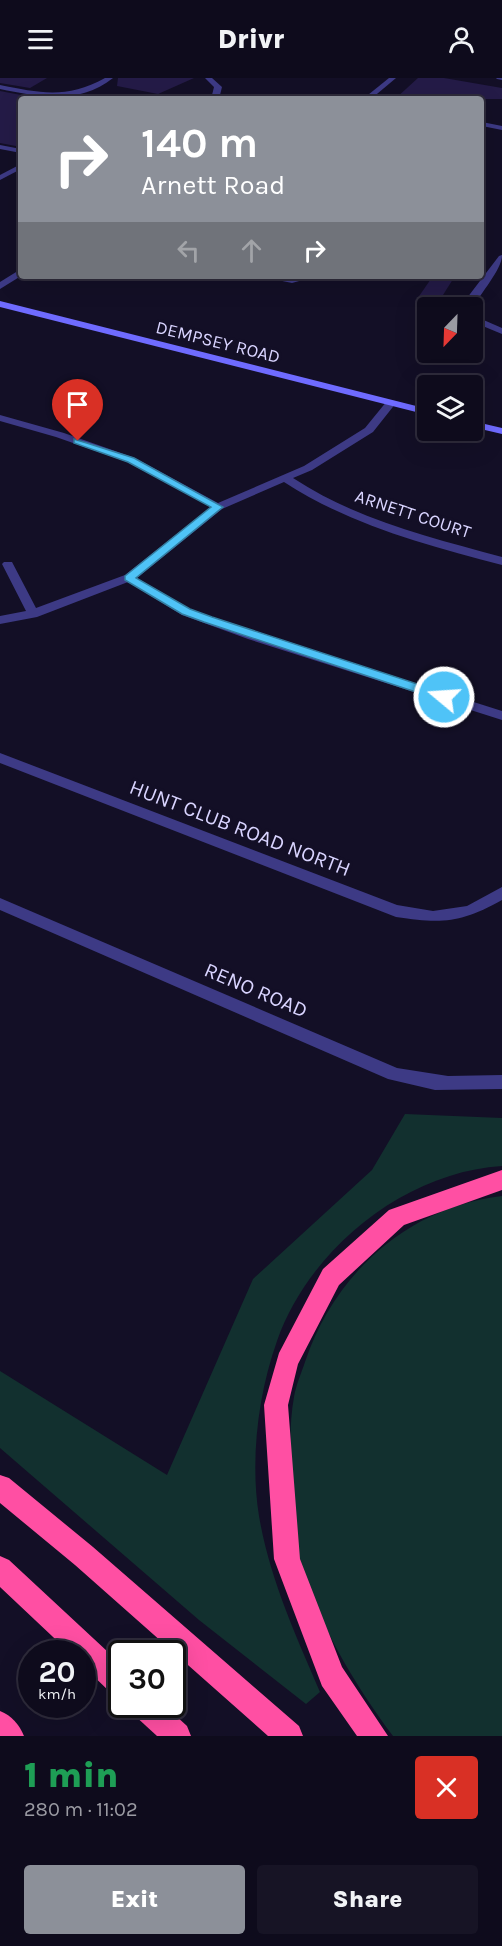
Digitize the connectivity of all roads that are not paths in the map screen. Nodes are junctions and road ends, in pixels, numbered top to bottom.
1 (110, 78) edge
2 (208, 78) edge
3 (393, 78) edge
4 (0, 87) edge
5 (57, 96) edge
6 (67, 96) edge
7 (216, 96) edge
8 (371, 96) edge
9 (484, 124) edge
10 (502, 128) edge
11 (0, 147) edge
12 (18, 151) edge
13 (18, 168) edge
14 (0, 178) edge
15 (502, 258) edge
16 (18, 274) edge
17 (0, 286) edge
18 (473, 297) edge
19 (0, 304) edge
20 (483, 323) edge
21 (502, 331) edge
22 (391, 403) junction
23 (417, 409) edge
24 (0, 418) edge
25 (483, 427) edge
26 (502, 431) edge
27 (285, 478) junction
28 (218, 507) junction
29 (502, 561) edge
30 (8, 564) dead end
31 (129, 578) junction
32 (33, 614) junction
33 (0, 620) edge
34 (502, 716) edge
35 (0, 758) edge
36 (502, 893) edge
37 (0, 904) edge
38 (502, 1082) edge
39 (502, 1180) edge
40 (0, 1487) edge
41 (0, 1569) edge
42 (108, 1671) edge
43 (158, 1718) edge
44 (0, 1725) edge
45 (10, 1736) edge
46 (177, 1736) edge
47 (290, 1736) edge
48 (374, 1736) edge

1 - 6 street
2 - 7 street
3 - 8 street
4 - 5 street
9 - 10 street
11 - 12 street
13 - 14 street
15 - 18 street
16 - 17 street
19 - 22 main road, DEMPSEY ROAD
20 - 21 street
22 - 23 main road, DEMPSEY ROAD
22 - 27 street
24 - 28 street
25 - 26 main road
27 - 28 street
27 - 29 street, ARNETT COURT
28 - 31 street
30 - 32 street
31 - 32 street
31 - 34 street
32 - 33 street
35 - 36 street, HUNT CLUB ROAD NORTH
37 - 38 street, RENO ROAD
39 - 48 highway
40 - 47 highway
41 - 42 highway
43 - 46 highway
44 - 45 highway

